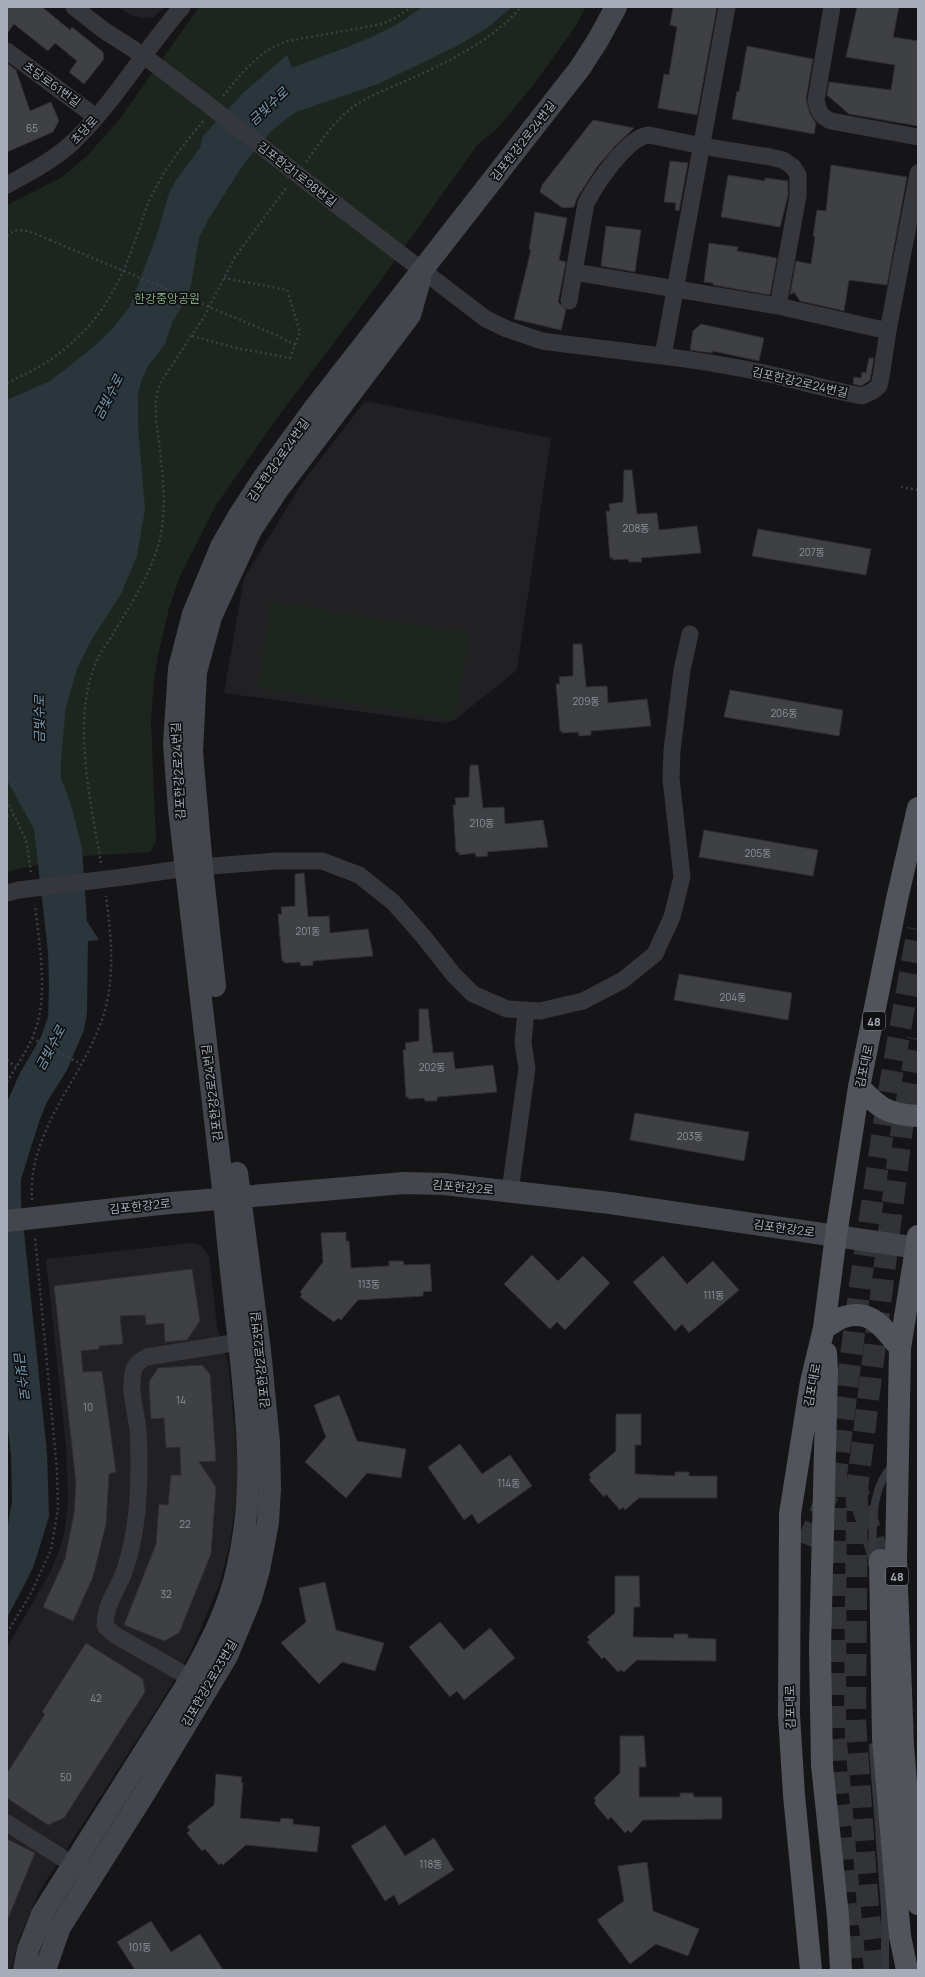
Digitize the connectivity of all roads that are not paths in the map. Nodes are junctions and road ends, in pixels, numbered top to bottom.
1 (74, 7) edge
2 (182, 7) edge
3 (616, 7) edge
4 (727, 7) edge
5 (832, 7) edge
6 (7, 51) edge
7 (144, 56) junction
8 (96, 117) junction
9 (918, 137) edge
10 (702, 146) junction
11 (918, 173) edge
12 (7, 184) edge
13 (422, 271) junction
14 (574, 272) junction
15 (676, 288) junction
16 (569, 301) dead end
17 (778, 306) junction
18 (888, 331) junction
19 (663, 356) junction
20 (690, 634) dead end
21 (918, 808) edge
22 (194, 868) junction
23 (20, 894) edge
24 (526, 1010) junction
25 (859, 1087) junction
26 (918, 1116) edge
27 (510, 1191) junction
28 (232, 1198) junction
29 (7, 1221) edge
30 (836, 1235) junction
31 (917, 1244) edge
32 (824, 1328) junction
33 (239, 1342) junction
34 (900, 1348) junction
35 (897, 1461) junction
36 (807, 1545) tunnel mouth
37 (880, 1560) tunnel mouth
38 (872, 1581) dead end
39 (199, 1683) junction
40 (873, 1738) dead end
41 (7, 1823) edge
42 (72, 1864) junction
43 (91, 1876) junction
44 (918, 1904) edge
45 (24, 1970) edge
46 (45, 1970) edge
47 (811, 1970) edge
48 (829, 1970) edge
49 (841, 1970) edge
50 (885, 1970) edge
51 (907, 1970) edge

1 - 7 street, 김포한강1로98번길
2 - 7 street, 초당로
3 - 13 street, 김포한강2로24번길
4 - 10 street
5 - 9 street
6 - 8 street, 초당로61번길
7 - 8 street, 초당로
7 - 13 street, 김포한강1로98번길, bridge
8 - 12 street, 초당로
10 - 14 street
10 - 15 street
10 - 17 street
11 - 18 street, 김포한강2로24번길
13 - 19 street, 김포한강2로24번길
13 - 22 street, 김포한강2로24번길
14 - 15 street
14 - 16 street
15 - 17 street
15 - 19 street
17 - 18 street
18 - 19 street, 김포한강2로24번길
20 - 24 street
21 - 25 main road, 김포대로 / 48
22 - 23 street, bridge
22 - 24 street
22 - 28 street, 김포한강2로24번길
24 - 27 street
25 - 26 main road
25 - 30 main road, 김포대로 / 48
27 - 28 street, 김포한강2로
27 - 30 street, 김포한강2로
28 - 29 street, 김포한강2로, bridge
28 - 33 street, 김포한강2로23번길
28 - 39 street, 김포한강2로23번길
30 - 31 street, 김포한강2로
30 - 32 main road, 김포대로 / 48
31 - 34 main road, 48
32 - 34 main road
32 - 47 main road, 김포대로
32 - 49 main road
33 - 39 street, 김포한강2로23번길
33 - 39 street
34 - 35 main road, 48
35 - 38 lane
35 - 44 main road, 48
36 - 48 main road
37 - 51 main road
39 - 42 street, 김포한강2로23번길
39 - 43 street, 김포한강2로23번길
40 - 50 lane
41 - 42 street
42 - 43 street
42 - 45 street, 김포한강2로23번길
43 - 46 street, 김포한강2로23번길

